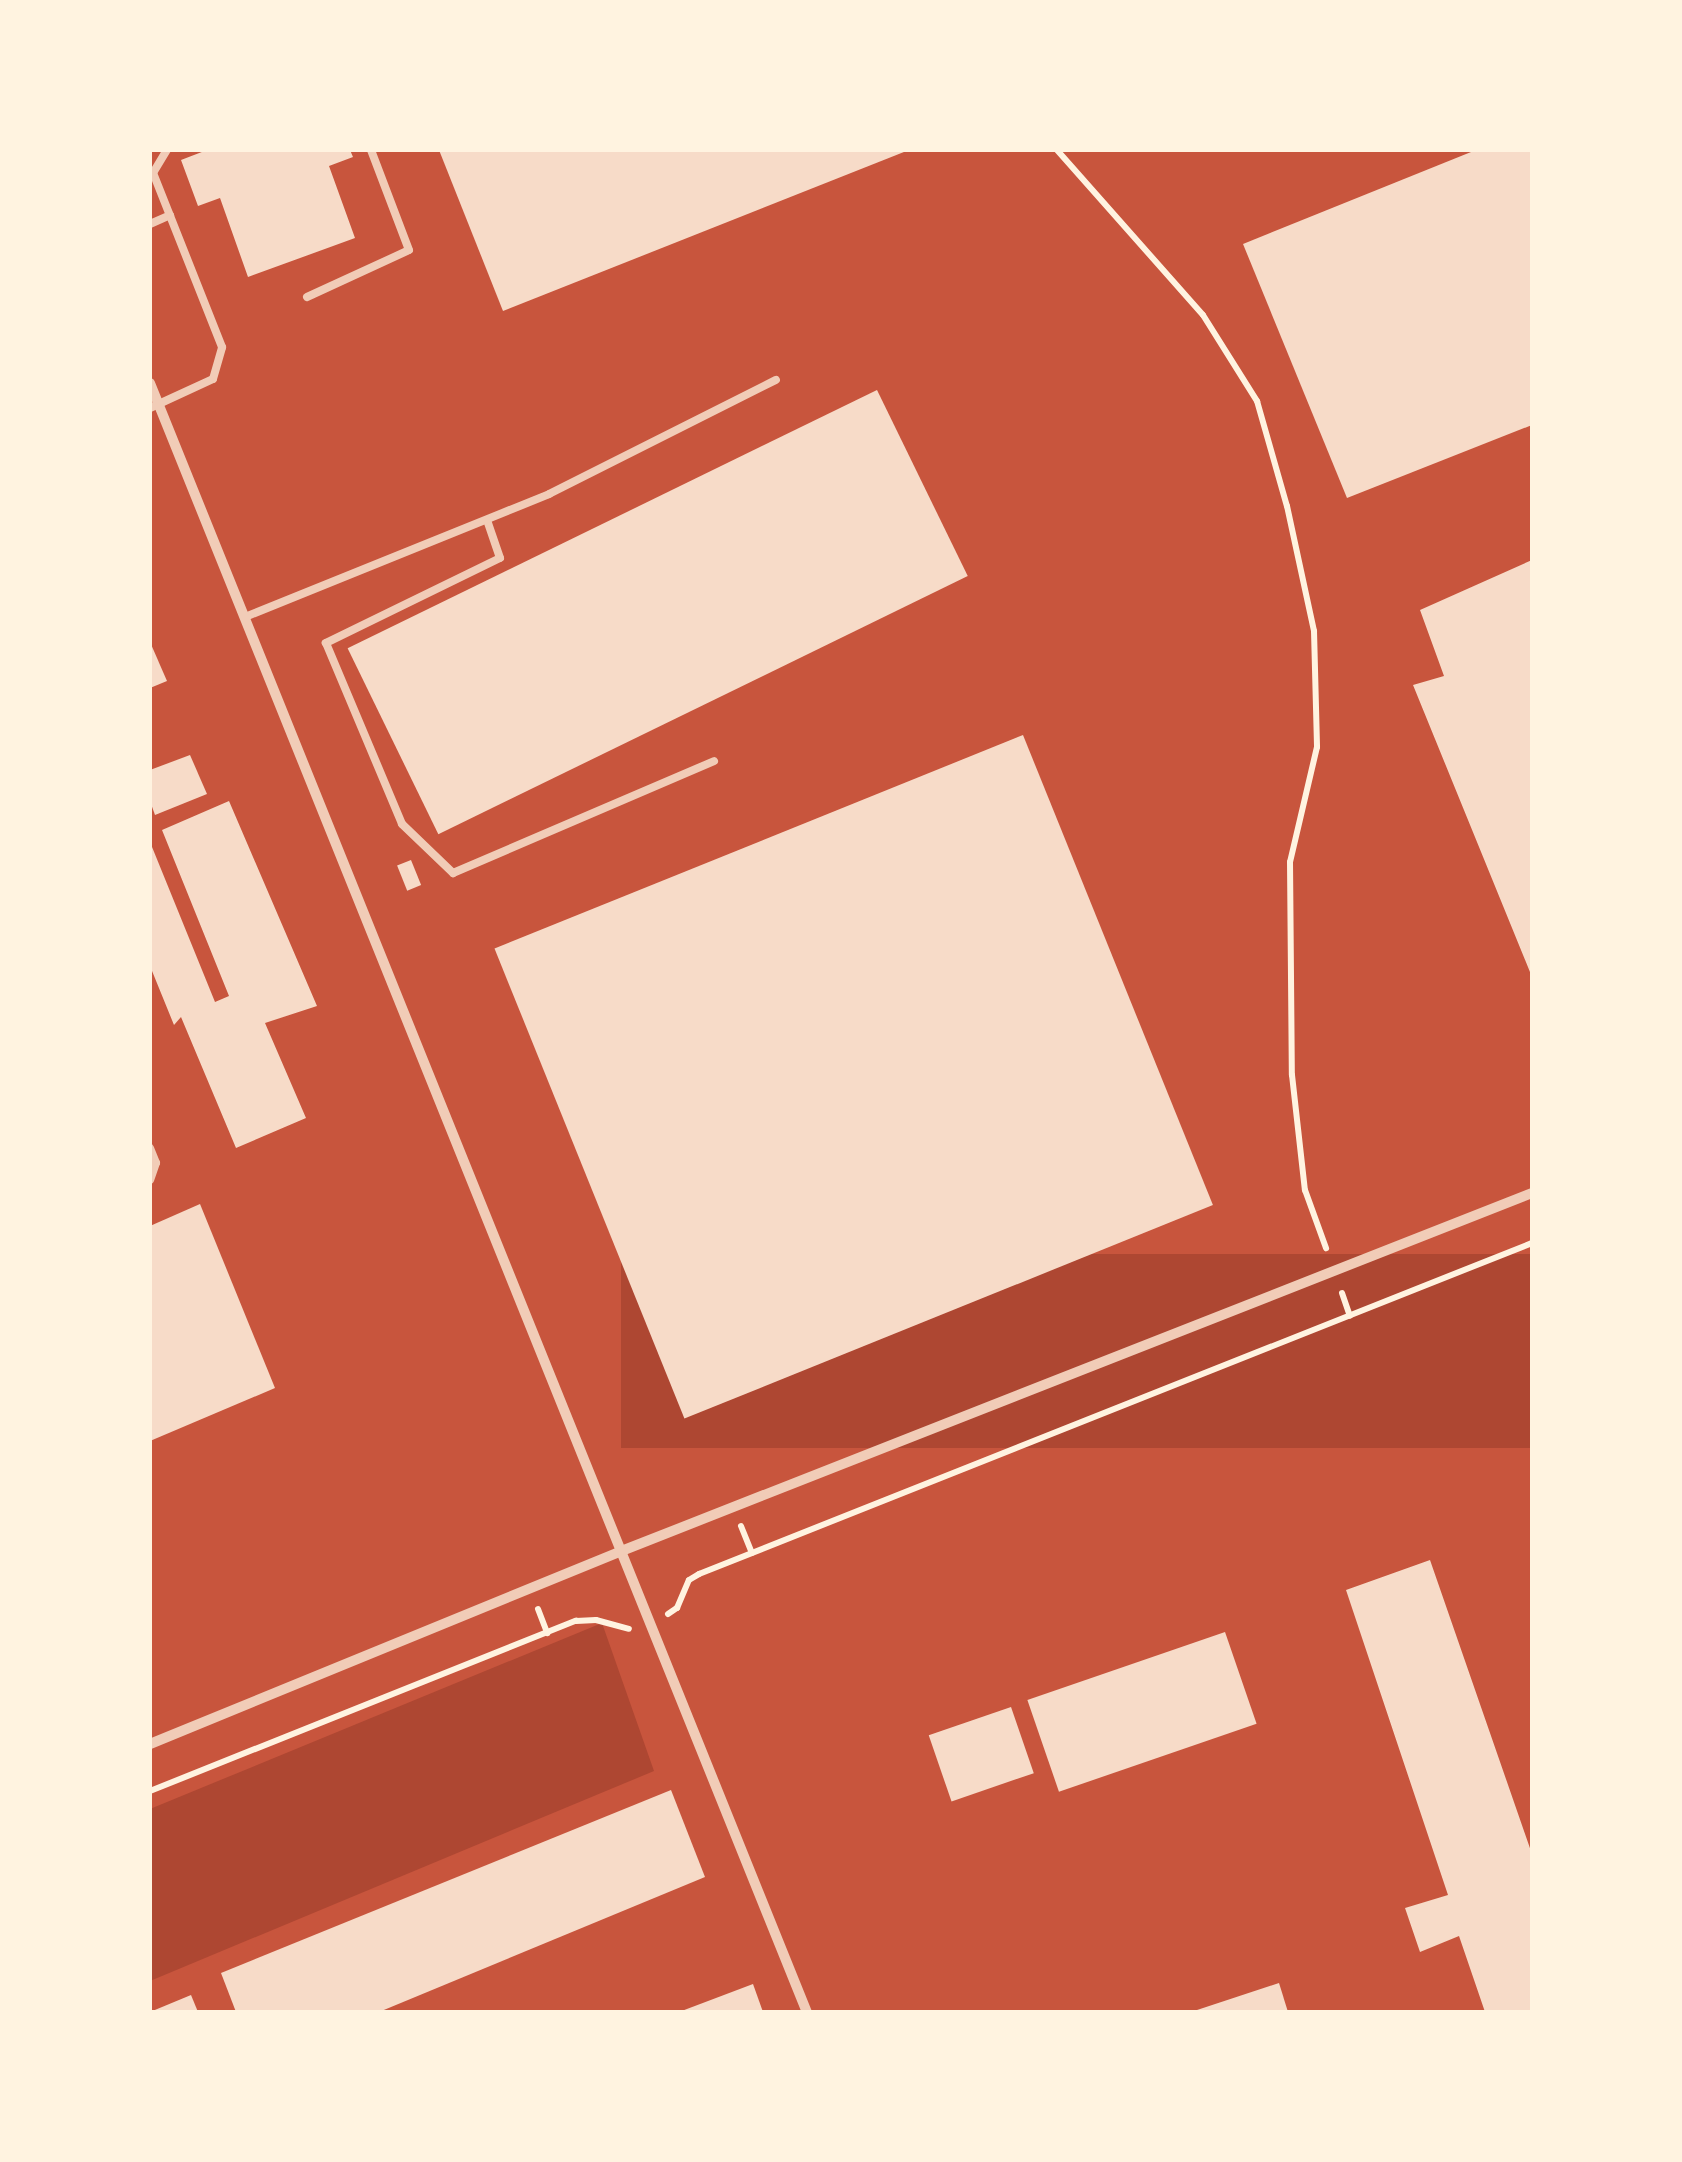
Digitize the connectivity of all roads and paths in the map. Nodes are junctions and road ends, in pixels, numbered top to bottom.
1 (167, 150) edge
2 (371, 150) edge
3 (1057, 150) edge
4 (170, 216) junction
5 (150, 224) edge
6 (307, 297) dead end
7 (776, 380) dead end
8 (150, 382) edge
9 (154, 406) edge
10 (487, 520) junction
11 (245, 617) junction
12 (714, 760) dead end
13 (150, 1148) edge
14 (150, 1180) edge
15 (1532, 1193) edge
16 (1532, 1243) edge
17 (1334, 1271) junction
18 (1350, 1316) junction
19 (624, 1550) junction
20 (652, 1620) junction
21 (150, 1744) edge
22 (150, 1791) edge
23 (807, 2012) edge

1 - 4 lane
2 - 6 lane
3 - 17 path
4 - 5 lane
4 - 9 lane
7 - 10 lane
8 - 9 street
9 - 11 street
10 - 11 lane
10 - 12 lane
11 - 19 street
13 - 14 lane
15 - 17 street
16 - 18 path
17 - 18 path
17 - 19 street
18 - 20 path
19 - 20 street
19 - 21 street
20 - 22 path
20 - 23 street

